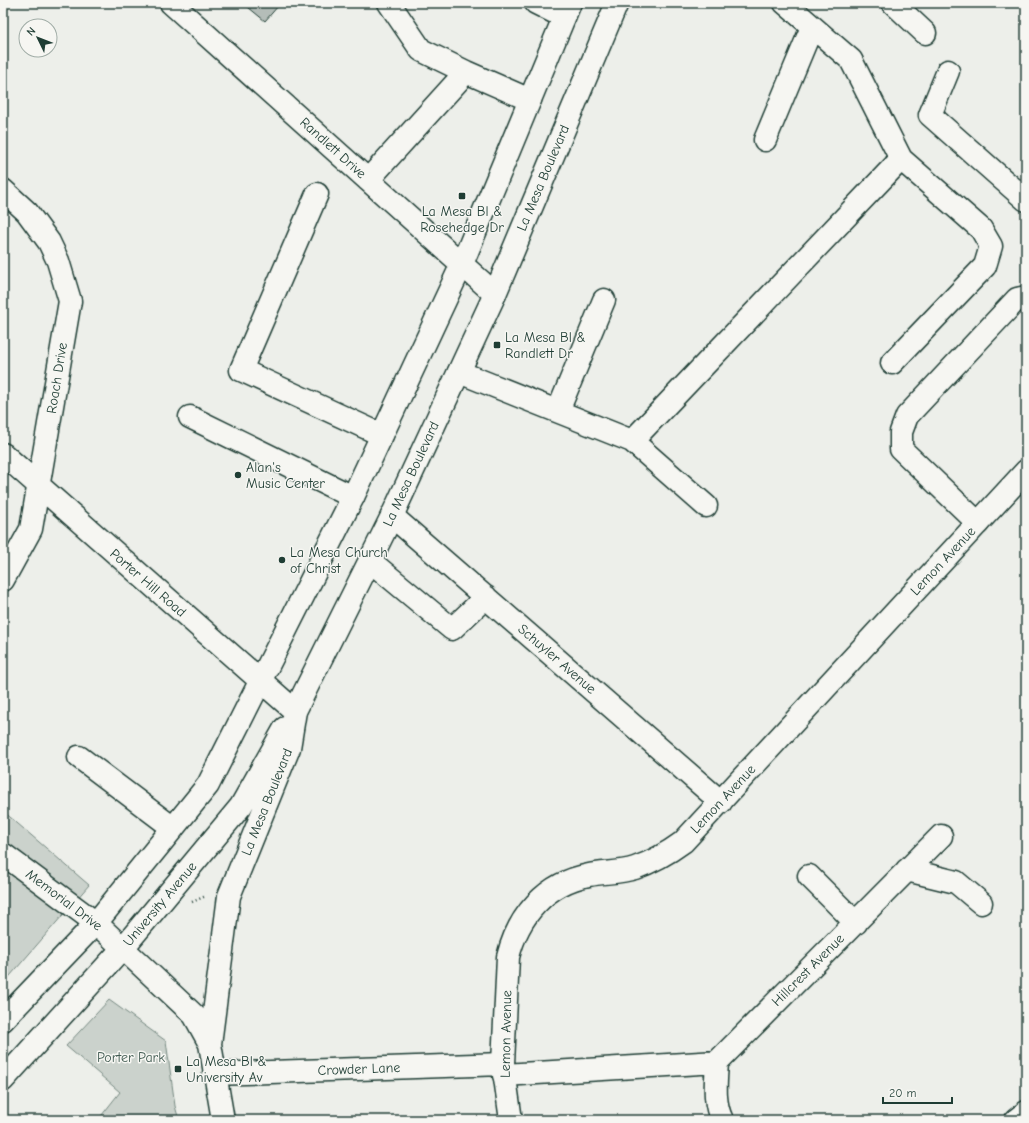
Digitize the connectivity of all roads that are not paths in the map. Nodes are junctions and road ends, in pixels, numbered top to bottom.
1 (171, 3) edge
2 (389, 3) edge
3 (536, 3) edge
4 (617, 3) edge
5 (785, 3) edge
6 (893, 3) edge
7 (567, 10) edge
8 (812, 27) junction
9 (925, 33) dead end
10 (948, 71) dead end
11 (466, 72) junction
12 (530, 100) junction
13 (765, 140) dead end
14 (901, 159) junction
15 (368, 180) junction
16 (3, 190) edge
17 (317, 194) dead end
18 (1026, 200) edge
19 (462, 264) junction
20 (495, 294) junction
21 (1026, 296) edge
22 (604, 300) dead end
23 (892, 363) dead end
24 (459, 372) junction
25 (558, 411) junction
26 (190, 417) dead end
27 (382, 435) junction
28 (632, 441) junction
29 (3, 454) edge
30 (1026, 471) edge
31 (39, 487) junction
32 (353, 498) junction
33 (706, 506) dead end
34 (392, 516) junction
35 (978, 523) junction
36 (370, 561) junction
37 (3, 580) edge
38 (486, 597) junction
39 (260, 681) junction
40 (295, 711) junction
41 (78, 757) dead end
42 (721, 802) junction
43 (173, 828) junction
44 (941, 836) dead end
45 (3, 854) edge
46 (907, 870) junction
47 (809, 876) dead end
48 (980, 903) dead end
49 (96, 923) junction
50 (856, 923) junction
51 (123, 948) junction
52 (3, 1020) edge
53 (210, 1044) junction
54 (717, 1062) junction
55 (504, 1070) junction
56 (214, 1074) junction
57 (3, 1080) edge
58 (1026, 1112) edge
59 (222, 1120) edge
60 (511, 1120) edge
61 (722, 1120) edge
62 (1016, 1120) edge

1 - 15 main road, Randlett Drive
2 - 11 main road
3 - 7 main road
4 - 20 main road, La Mesa Boulevard
5 - 8 main road
6 - 9 main road
7 - 12 main road
8 - 13 main road
8 - 14 main road
10 - 18 main road
11 - 12 main road
11 - 15 main road
12 - 19 main road
14 - 23 main road
14 - 28 main road
15 - 19 main road, Randlett Drive
16 - 31 main road, Roach Drive
17 - 27 main road
19 - 20 main road, Randlett Drive
19 - 27 main road
20 - 24 main road, La Mesa Boulevard
21 - 35 main road
22 - 25 main road
24 - 25 main road
24 - 34 main road, La Mesa Boulevard
25 - 28 main road
26 - 32 main road
27 - 32 main road
28 - 33 main road
29 - 31 main road, Porter Hill Road
30 - 35 main road, Lemon Avenue
31 - 37 main road, Roach Drive
31 - 39 main road, Porter Hill Road
32 - 39 main road
34 - 36 main road, La Mesa Boulevard
34 - 38 main road, Schuyler Avenue
35 - 42 main road, Lemon Avenue
36 - 38 main road
36 - 40 main road, La Mesa Boulevard
38 - 42 main road, Schuyler Avenue
39 - 40 main road, Porter Hill Road
39 - 43 main road
40 - 51 main road, University Avenue
40 - 53 main road, La Mesa Boulevard
41 - 43 main road
42 - 55 main road, Lemon Avenue
43 - 49 main road
44 - 46 main road, Hillcrest Avenue
45 - 49 main road, Memorial Drive
46 - 48 main road
46 - 50 main road, Hillcrest Avenue
47 - 50 main road
49 - 51 main road, Memorial Drive
49 - 52 main road
50 - 54 main road, Hillcrest Avenue
51 - 53 main road, La Mesa Boulevard
51 - 57 main road, University Avenue
53 - 56 main road, La Mesa Boulevard
54 - 55 main road, Crowder Lane
54 - 61 main road
55 - 56 main road, Crowder Lane
55 - 60 main road, Lemon Avenue
56 - 59 main road, La Mesa Boulevard
58 - 62 main road

